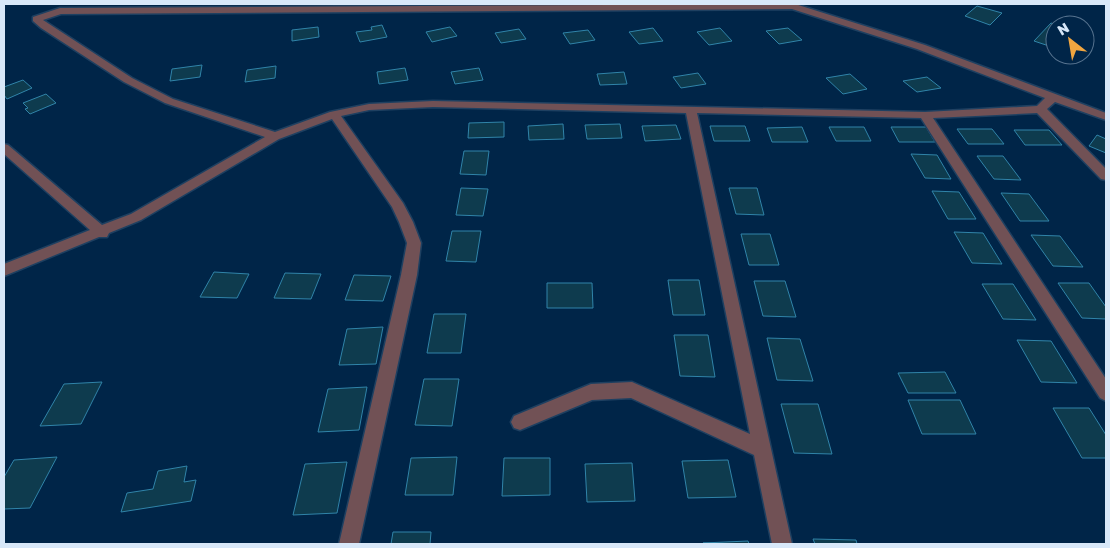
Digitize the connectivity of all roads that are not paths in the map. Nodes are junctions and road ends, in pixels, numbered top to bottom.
1 (789, 5) edge
2 (1052, 98) junction
3 (1040, 109) junction
4 (691, 110) junction
5 (334, 114) junction
6 (925, 115) junction
7 (1106, 117) edge
8 (275, 136) junction
9 (4, 148) edge
10 (1106, 176) edge
11 (102, 232) junction
12 (4, 270) edge
13 (1106, 393) edge
14 (520, 422) dead end
15 (762, 448) junction
16 (348, 544) edge
17 (782, 544) edge

1 - 2 street
1 - 8 street
2 - 3 street
2 - 7 street
3 - 6 street
3 - 10 street
4 - 5 street
4 - 6 street
4 - 15 street
5 - 8 street
5 - 16 street
6 - 13 street
8 - 11 street
9 - 11 street
11 - 12 street
14 - 15 street
15 - 17 street

